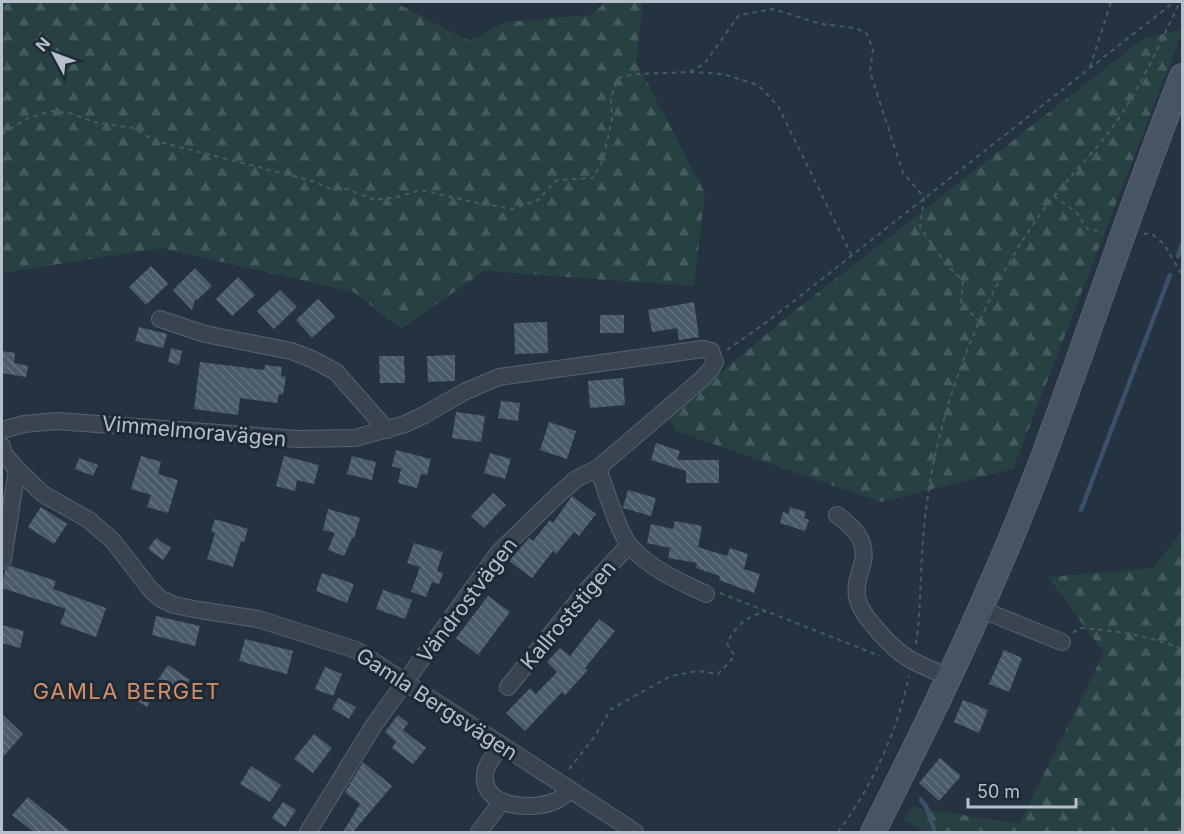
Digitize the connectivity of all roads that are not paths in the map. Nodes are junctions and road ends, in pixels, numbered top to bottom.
1 (1182, 76) edge
2 (159, 320) dead end
3 (714, 356) joint
4 (2, 430) edge
5 (387, 430) junction
6 (2, 446) edge
7 (598, 468) junction
8 (17, 469) junction
9 (837, 515) dead end
10 (629, 545) junction
11 (3, 560) edge
12 (706, 594) dead end
13 (980, 609) junction
14 (1062, 642) road end
15 (949, 677) junction
16 (405, 683) junction
17 (508, 687) dead end
18 (501, 746) junction
19 (565, 786) junction
20 (502, 801) junction
21 (308, 832) edge
22 (479, 832) edge
23 (635, 832) edge
24 (873, 832) edge

1 - 13 main road
2 - 5 street
3 - 5 street, Vimmelmoravägen
3 - 7 street, Vändrostvägen
4 - 5 street, Vimmelmoravägen
6 - 8 street, Gamla Bergsvägen
7 - 10 street, Kallroststigen
7 - 16 street, Vändrostvägen
8 - 11 street
8 - 16 street, Gamla Bergsvägen
9 - 15 street
10 - 12 street, Kallroststigen
10 - 17 street, Kallroststigen
13 - 14 street
13 - 15 main road
15 - 24 main road
16 - 18 street, Gamla Bergsvägen
16 - 21 street, Vändrostvägen
18 - 19 street, Gamla Bergsvägen
18 - 20 street
19 - 20 street
19 - 23 street, Gamla Bergsvägen
20 - 22 street

